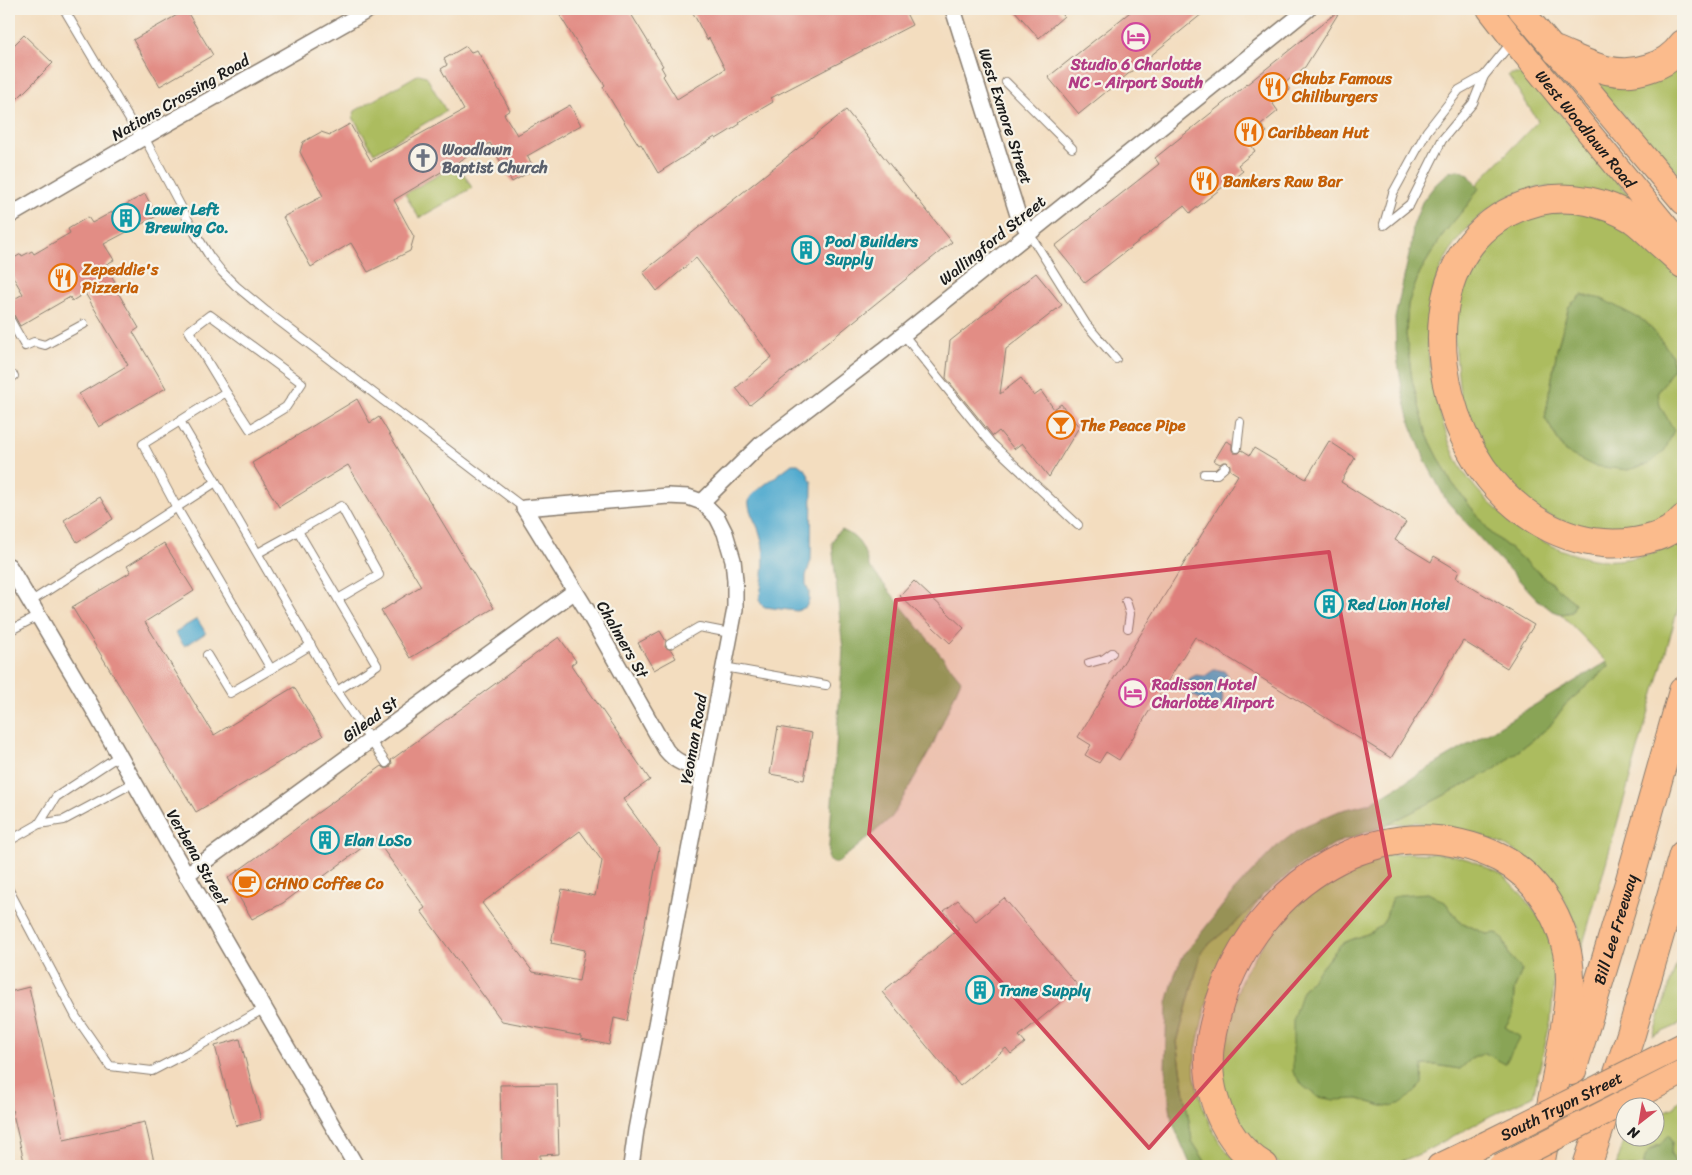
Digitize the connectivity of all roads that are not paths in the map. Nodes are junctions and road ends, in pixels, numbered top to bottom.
1 (64, 9) edge
2 (370, 9) edge
3 (953, 9) edge
4 (1308, 9) edge
5 (1489, 9) edge
6 (1522, 26) edge
7 (1683, 44) edge
8 (1556, 51) junction
9 (1484, 76) junction
10 (1006, 82) dead end
11 (142, 138) junction
12 (1072, 148) dead end
13 (1683, 202) edge
14 (9, 216) edge
15 (1029, 233) junction
16 (1683, 247) edge
17 (1683, 264) edge
18 (9, 318) edge
19 (84, 324) dead end
20 (903, 334) junction
21 (1116, 359) dead end
22 (226, 392) junction
23 (180, 421) junction
24 (1240, 422) dead end
25 (1237, 448) dead end
26 (1225, 467) dead end
27 (1204, 474) dead end
28 (216, 482) junction
29 (702, 502) junction
30 (177, 508) junction
31 (524, 508) junction
32 (1683, 519) edge
33 (1078, 525) dead end
34 (298, 531) junction
35 (258, 553) junction
36 (9, 566) edge
37 (575, 591) junction
38 (338, 599) junction
39 (1126, 601) dead end
40 (30, 602) junction
41 (38, 616) junction
42 (1128, 628) dead end
43 (9, 630) edge
44 (730, 633) junction
45 (670, 644) dead end
46 (311, 646) junction
47 (1112, 653) dead end
48 (207, 655) dead end
49 (1089, 663) dead end
50 (724, 667) junction
51 (271, 669) junction
52 (826, 685) dead end
53 (337, 691) junction
54 (1683, 691) edge
55 (370, 740) junction
56 (120, 755) junction
57 (386, 763) dead end
58 (705, 769) junction
59 (135, 782) junction
60 (39, 824) junction
61 (9, 841) edge
62 (1683, 855) edge
63 (186, 875) junction
64 (9, 890) edge
65 (265, 1008) junction
66 (1630, 1034) junction
67 (1683, 1045) edge
68 (1682, 1074) edge
69 (356, 1166) edge
70 (631, 1166) edge
71 (1264, 1166) edge
72 (1439, 1166) edge
73 (1500, 1166) edge
74 (1541, 1166) edge
75 (1587, 1166) edge
76 (1605, 1166) edge

1 - 11 lane
2 - 11 street, Nations Crossing Road
3 - 15 street, West Exmore Street
4 - 15 street, Wallingford Street
5 - 6 main road, West Woodlawn Road
6 - 8 main road, West Woodlawn Road
6 - 9 lane
6 - 16 main road, West Woodlawn Road
7 - 8 highway
8 - 13 main road, West Woodlawn Road
9 - 9 lane
10 - 12 lane
11 - 14 street, Nations Crossing Road
11 - 31 lane
15 - 20 street, Wallingford Street
15 - 21 lane
17 - 32 highway
18 - 19 lane
20 - 29 street, Wallingford Street
20 - 33 lane
22 - 22 lane
22 - 23 lane
23 - 28 lane
23 - 30 lane
24 - 25 lane
26 - 27 lane
28 - 30 lane
28 - 35 lane
29 - 31 street
29 - 44 street, Yeoman Road
30 - 40 lane
30 - 51 lane
31 - 37 street, Chalmers St
34 - 35 lane
34 - 38 lane
34 - 38 lane
35 - 46 lane
36 - 40 street, Verbena Street
37 - 55 street, Gilead St
37 - 58 street, Chalmers St
38 - 53 lane
39 - 42 lane
40 - 41 street, Verbena Street
41 - 43 lane
41 - 56 street, Verbena Street
44 - 45 lane
44 - 50 street, Yeoman Road
46 - 51 lane
46 - 53 lane
47 - 49 lane
48 - 51 lane
50 - 52 lane
50 - 58 street, Yeoman Road
53 - 55 lane
54 - 74 highway, Bill Lee Freeway
55 - 57 lane
55 - 63 street, Gilead St
56 - 59 street, Verbena Street
56 - 60 lane
58 - 70 street, Yeoman Road
59 - 60 lane
59 - 63 street, Verbena Street
60 - 61 lane
62 - 66 highway
63 - 65 street, Verbena Street
64 - 65 lane
65 - 69 street, Verbena Street
66 - 75 highway
66 - 76 highway
67 - 72 main road, South Tryon Street, bridge
68 - 73 main road, South Tryon Street, bridge
71 - 74 highway

